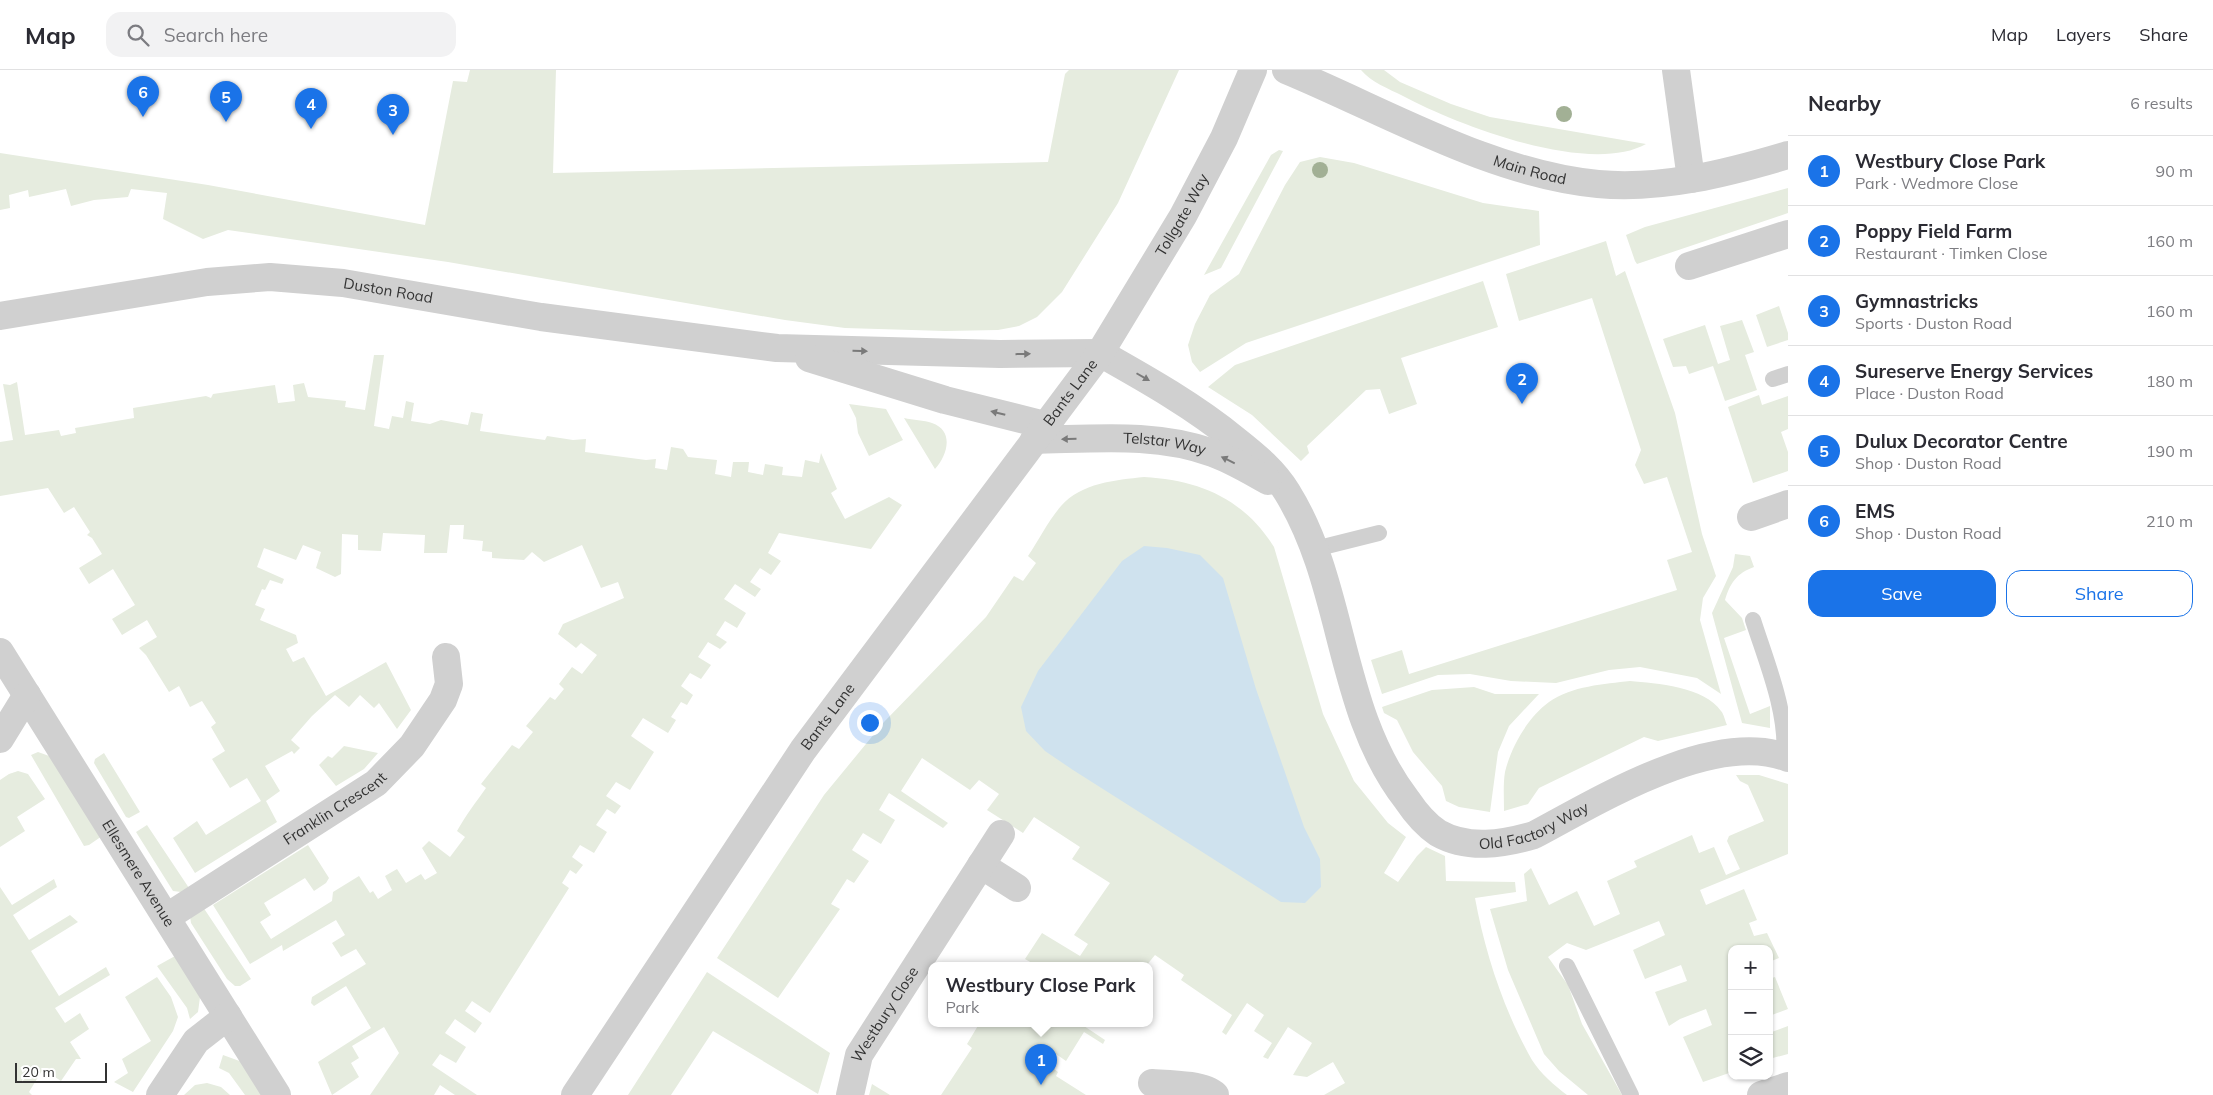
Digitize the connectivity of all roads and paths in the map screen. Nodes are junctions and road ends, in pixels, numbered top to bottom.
1 (1254, 70) edge
2 (1286, 70) edge
3 (1676, 70) edge
4 (1788, 155) edge
5 (1691, 179) junction
6 (1788, 234) edge
7 (1689, 266) dead end
8 (0, 316) edge
9 (776, 348) junction
10 (1100, 353) junction
11 (1040, 432) junction
12 (1287, 491) junction
13 (1788, 504) edge
14 (1751, 517) dead end
15 (1379, 532) dead end
16 (1315, 549) junction
17 (1753, 620) dead end
18 (446, 657) dead end
19 (2, 658) edge
20 (1352, 689) joint
21 (27, 695) junction
22 (0, 739) edge
23 (1786, 757) edge
24 (1001, 834) dead end
25 (981, 865) junction
26 (1017, 888) dead end
27 (167, 917) junction
28 (1567, 966) dead end
29 (228, 1016) junction
30 (1152, 1083) dead end
31 (1788, 1086) edge
32 (160, 1095) edge
33 (277, 1095) edge
34 (575, 1095) edge
35 (850, 1095) edge
36 (1216, 1095) edge
37 (1631, 1095) edge
38 (1761, 1095) edge

1 - 10 street, Tollgate Way
2 - 5 street, Main Road
3 - 5 street
4 - 5 street, Main Road
6 - 7 street
8 - 9 street, Duston Road
9 -> 10 street
11 -> 9 street, Telstar Way
10 - 11 street, Bants Lane
10 -> 12 street, Telstar Way
12 -> 11 street, Telstar Way
11 - 34 street, Bants Lane
12 - 16 street, Telstar Way
13 - 14 street
15 - 16 lane
16 - 20 street, Telstar Way
17 - 23 lane
18 - 27 street, Franklin Crescent
19 - 21 street, Ellesmere Avenue
20 - 23 street, Old Factory Way
21 - 22 street
21 - 27 street, Ellesmere Avenue
24 - 25 street, Westbury Close
25 - 26 street
25 - 35 street, Westbury Close
27 - 29 street, Ellesmere Avenue
28 - 37 lane
29 - 32 street
29 - 33 street, Ellesmere Avenue
30 - 36 street
31 - 38 street

